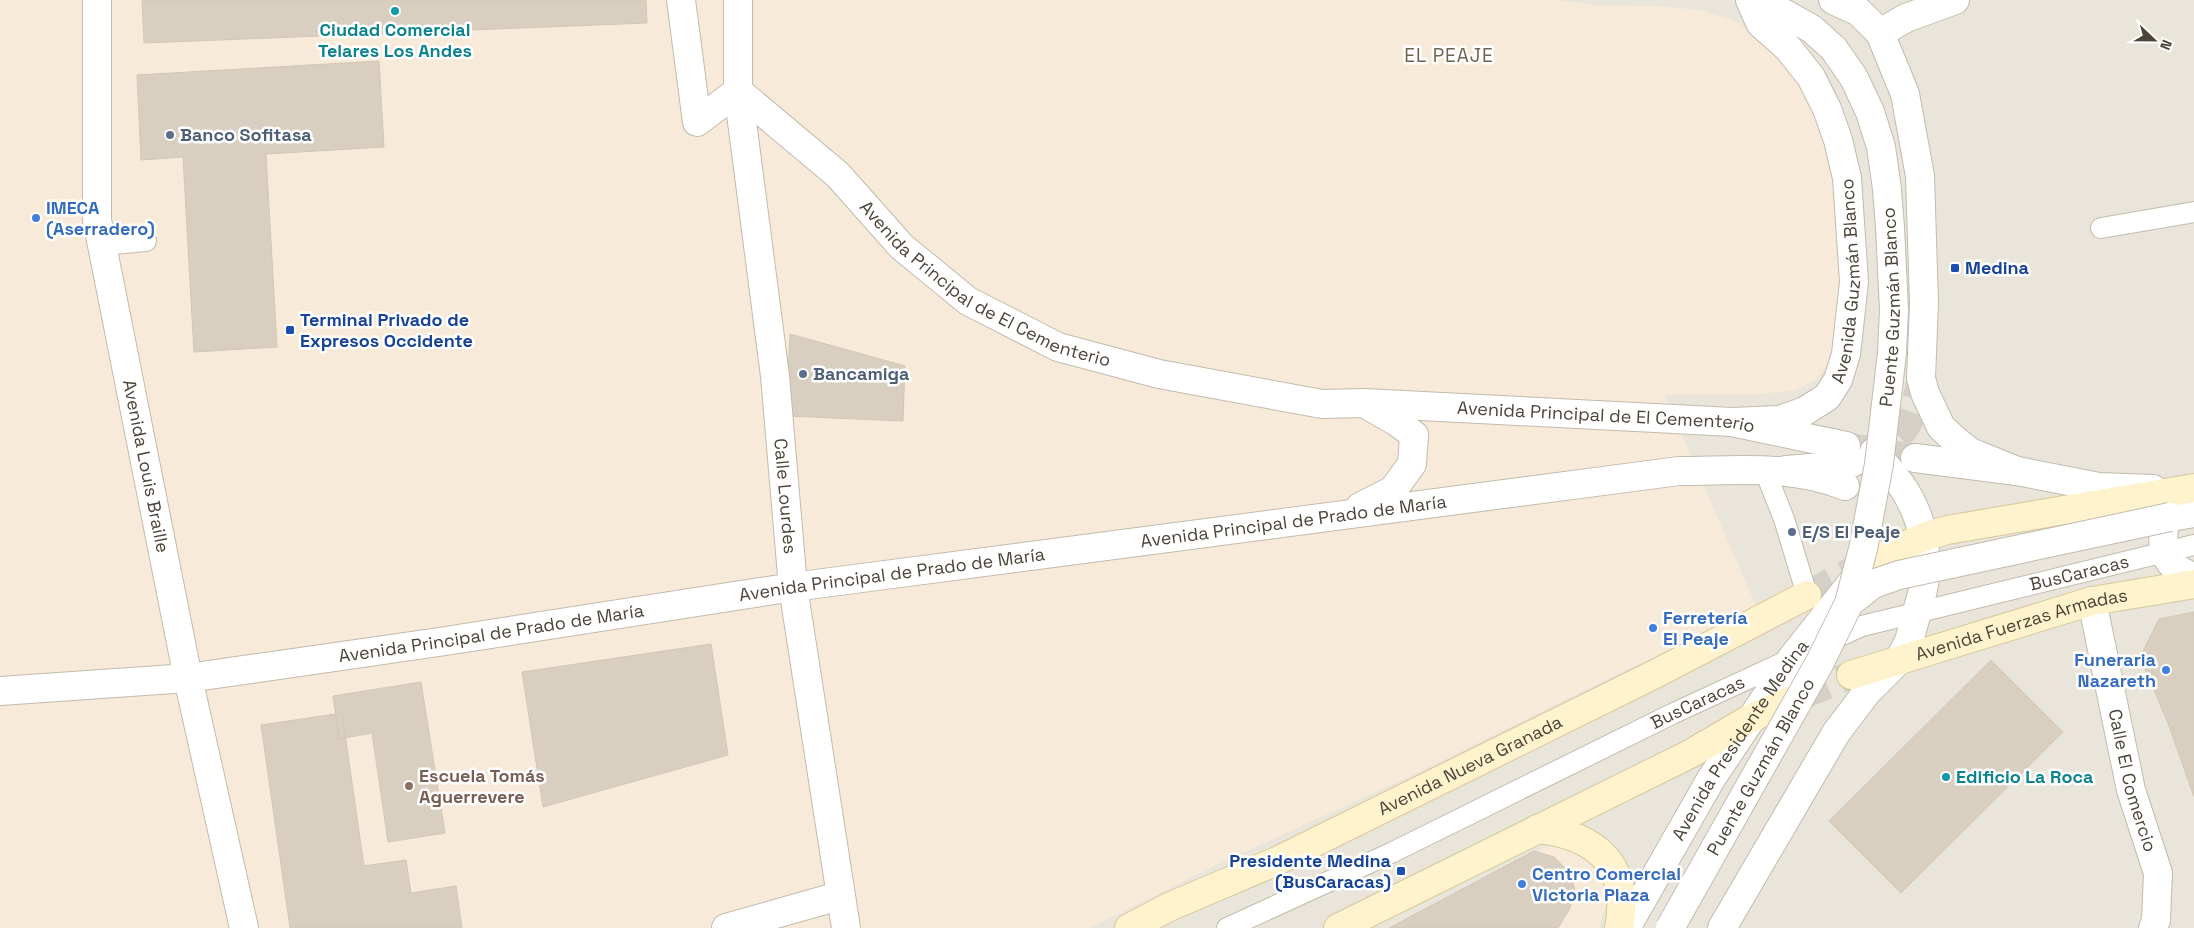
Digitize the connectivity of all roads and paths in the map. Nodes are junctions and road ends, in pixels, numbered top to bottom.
1 (97, 0) edge
2 (681, 0) edge
3 (738, 0) edge
4 (1750, 0) edge
5 (1760, 0) edge
6 (1833, 0) edge
7 (1955, 0) edge
8 (1880, 33) junction
9 (738, 91) junction
10 (2194, 212) edge
11 (2101, 228) dead end
12 (146, 241) dead end
13 (102, 245) junction
14 (1364, 403) junction
15 (1732, 422) junction
16 (1914, 458) tunnel mouth
17 (1855, 461) junction
18 (1776, 470) junction
19 (2017, 472) junction
20 (2187, 489) edge
21 (2182, 515) edge
22 (1340, 517) junction
23 (1924, 537) junction
24 (2194, 545) edge
25 (2166, 552) junction
26 (1868, 562) joint
27 (2194, 577) edge
28 (2194, 584) edge
29 (793, 586) junction
30 (1808, 595) joint
31 (2092, 602) junction
32 (1849, 603) junction
33 (1918, 612) junction
34 (1792, 658) junction
35 (1899, 660) junction
36 (1851, 675) tunnel mouth
37 (188, 678) junction
38 (0, 691) edge
39 (1801, 696) tunnel mouth
40 (1753, 717) junction
41 (1537, 830) junction
42 (840, 896) junction
43 (1730, 925) edge
44 (244, 928) edge
45 (726, 928) edge
46 (846, 928) edge
47 (1129, 928) edge
48 (1227, 928) edge
49 (1338, 928) edge
50 (1619, 928) edge
51 (1626, 928) edge
52 (1670, 928) edge
53 (2153, 928) edge

1 - 13 street, Avenida Louis Braille
2 - 9 street
3 - 9 street
4 - 15 street, Avenida Guzmán Blanco
5 - 32 street, Puente Guzmán Blanco, bridge
6 - 8 street
7 - 8 street
8 - 19 street
9 - 14 street, Avenida Principal de El Cementerio
9 - 29 street, Calle Lourdes
10 - 11 lane
12 - 13 lane
13 - 37 street, Avenida Louis Braille
14 - 15 street, Avenida Principal de El Cementerio
14 - 22 street
15 - 17 street, Avenida Principal de El Cementerio
16 - 19 street
17 - 18 street
17 - 23 street
18 - 22 street, Avenida Principal de Prado de María
18 - 30 lane
19 - 20 street
20 - 23 main road
20 - 25 street
21 - 32 street, Puente Guzmán Blanco, bridge
22 - 29 street, Avenida Principal de Prado de María
23 - 26 main road
23 - 33 street
24 - 25 lane, BusCaracas
25 - 27 street
25 - 33 lane, BusCaracas
26 - 34 street, Avenida Presidente Medina
28 - 31 main road, Avenida Fuerzas Armadas
29 - 37 street, Avenida Principal de Prado de María
29 - 42 street, Calle Lourdes
30 - 47 main road, Avenida Nueva Granada
31 - 35 main road, Avenida Fuerzas Armadas
31 - 53 street, Calle El Comercio
32 - 52 street, Puente Guzmán Blanco, bridge
33 - 34 lane, BusCaracas
33 - 35 street
34 - 40 street, Avenida Presidente Medina
34 - 48 lane, BusCaracas
35 - 36 main road, Avenida Fuerzas Armadas
35 - 43 street
37 - 38 street, Avenida Principal de Prado de María
37 - 44 street, Avenida Louis Braille
39 - 40 main road
40 - 41 main road
40 - 51 street, Avenida Presidente Medina
41 - 49 main road
41 - 50 main road
42 - 45 street
42 - 46 street, Calle Lourdes

